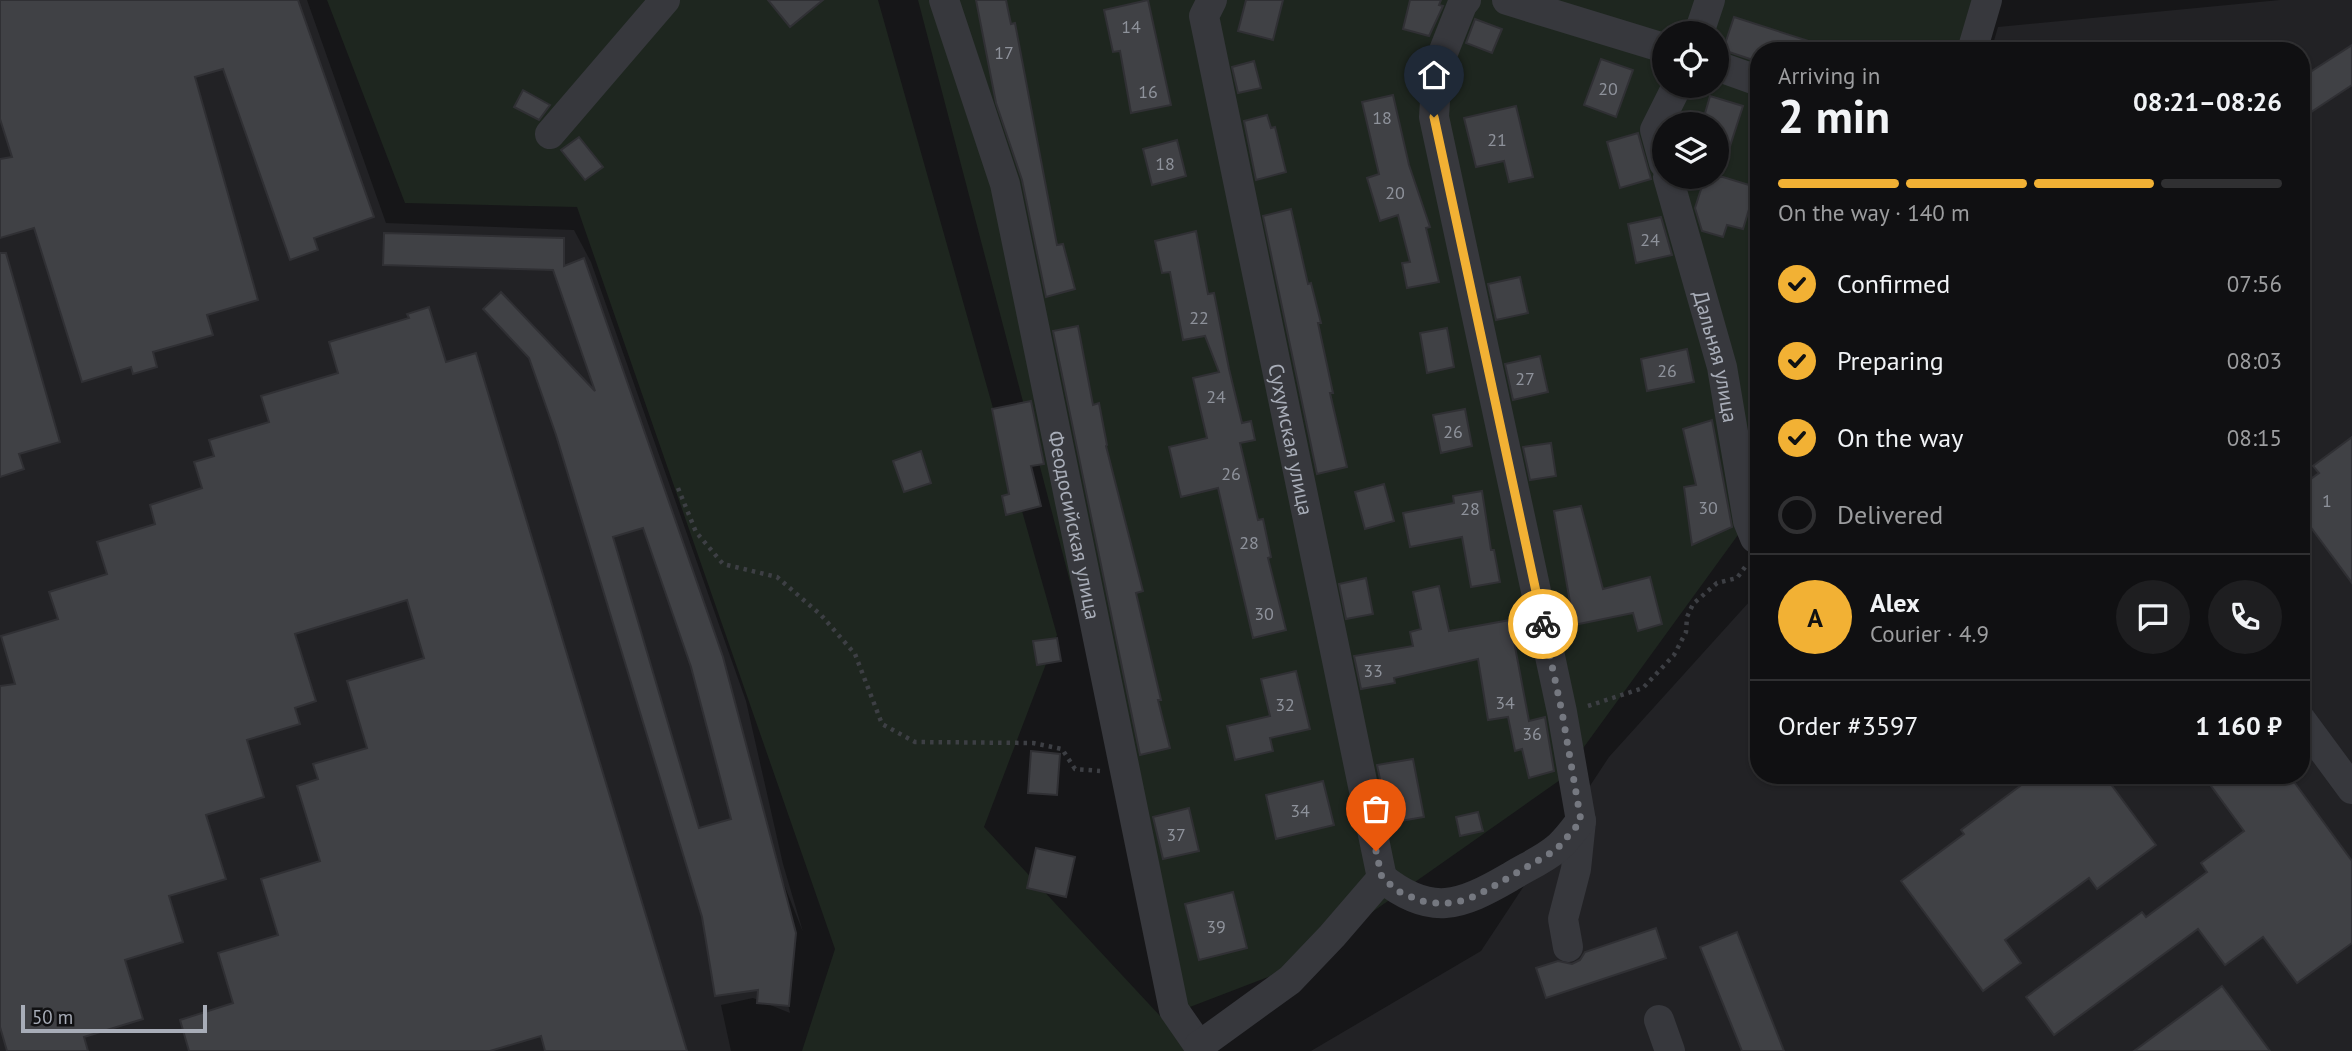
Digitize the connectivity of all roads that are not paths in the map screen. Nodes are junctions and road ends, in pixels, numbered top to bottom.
1 (665, 0) edge
2 (944, 0) edge
3 (1212, 0) edge
4 (1466, 0) edge
5 (1507, 0) edge
6 (1710, 0) edge
7 (1987, 0) edge
8 (1703, 21) edge
9 (1975, 42) edge
10 (1652, 44) edge
11 (1729, 70) edge
12 (1750, 78) edge
13 (550, 134) dead end
14 (1671, 189) edge
15 (1750, 527) edge
16 (2310, 732) edge
17 (2352, 789) edge
18 (1581, 821) junction
19 (1382, 878) junction
20 (1568, 947) dead end
21 (1659, 1020) dead end
22 (1199, 1048) edge
23 (1670, 1051) edge

1 - 13 street
2 - 22 street, Феодосийская улица
3 - 19 street, Сухумская улица
4 - 18 street
5 - 10 street
6 - 8 street
7 - 9 street
11 - 12 street
14 - 15 street, Дальняя улица
16 - 17 street
18 - 19 street
18 - 20 street
19 - 22 street
21 - 23 street

